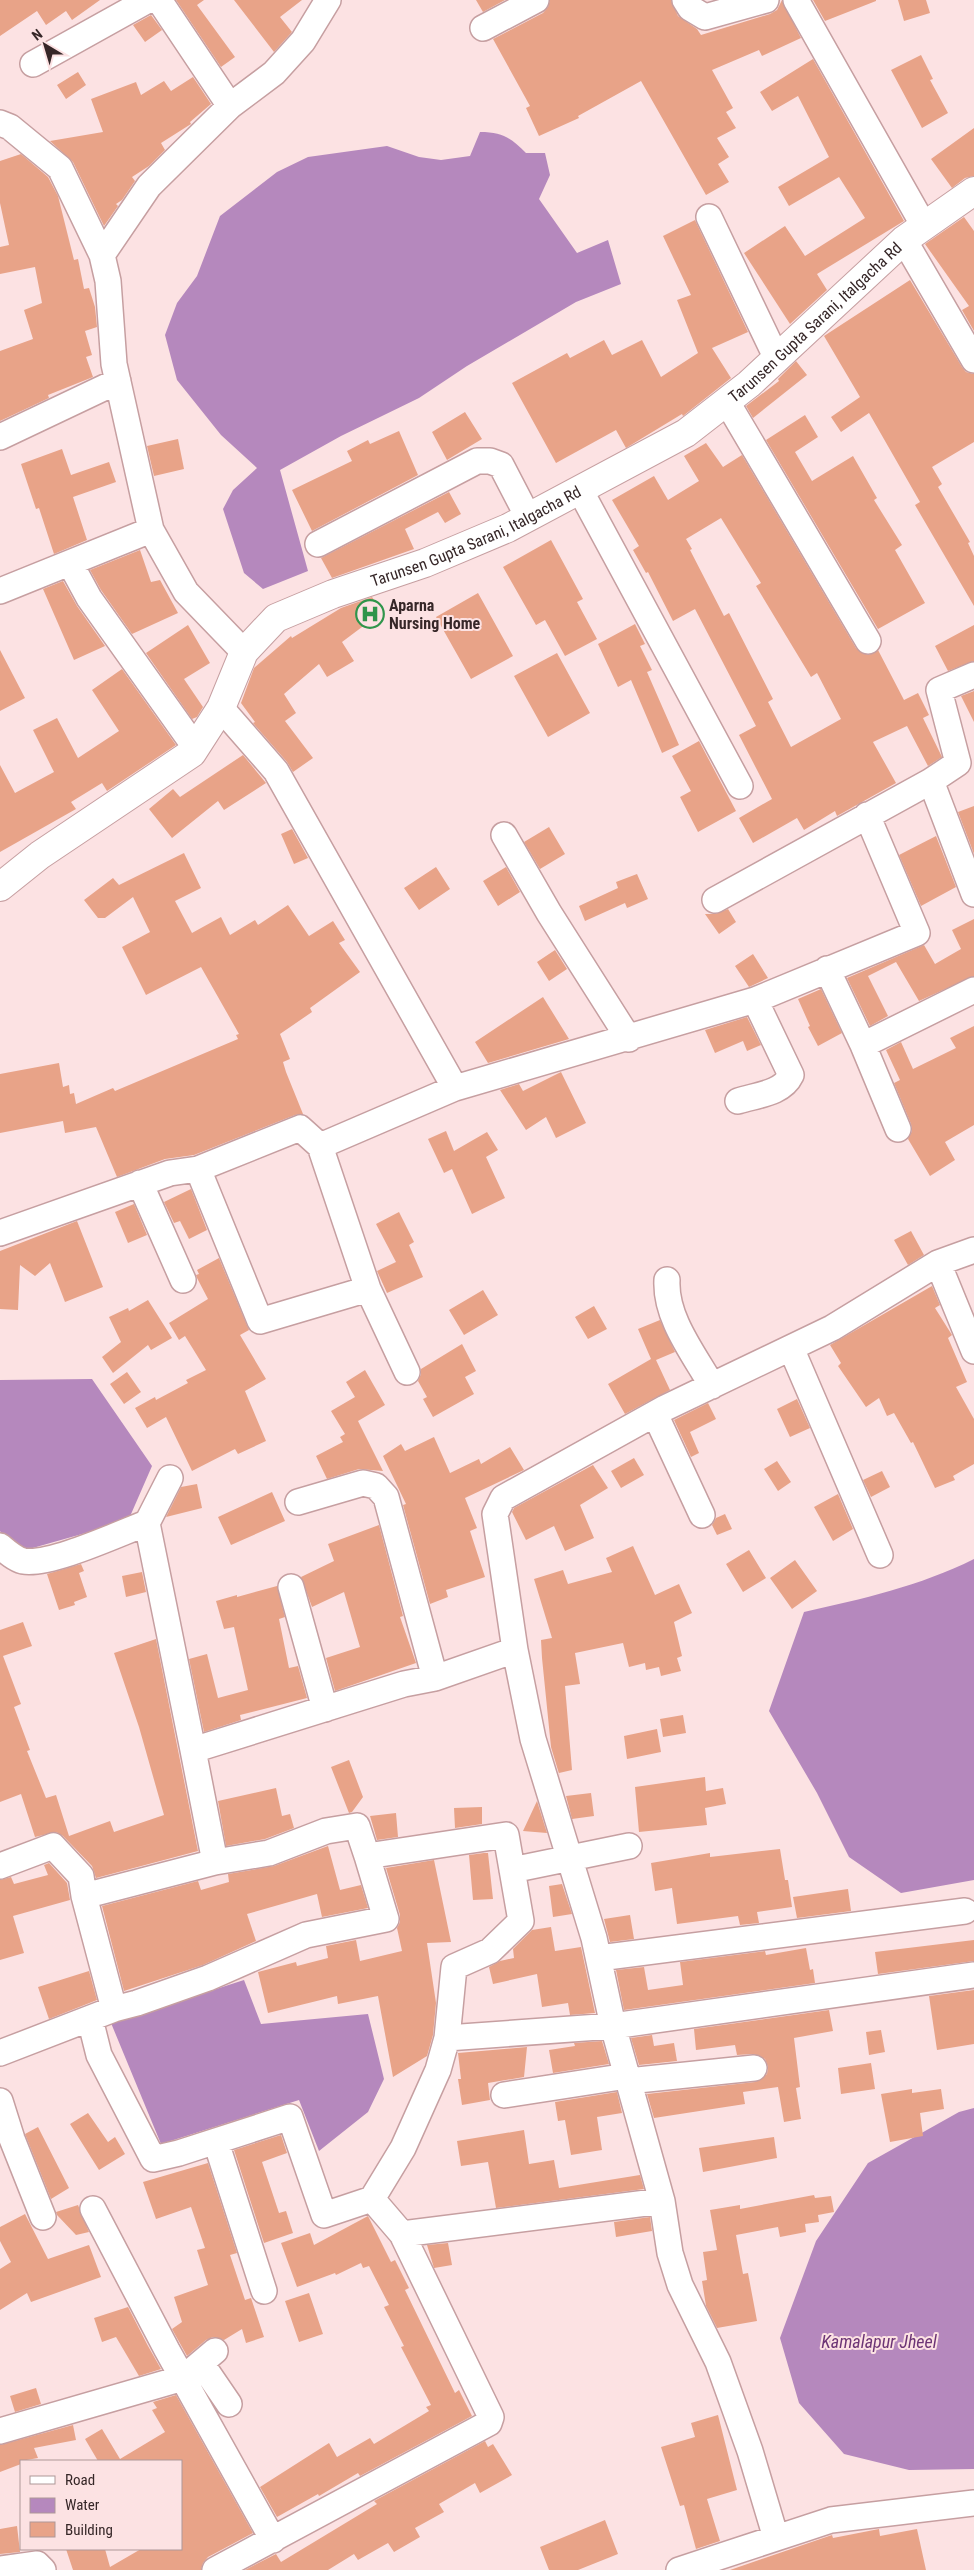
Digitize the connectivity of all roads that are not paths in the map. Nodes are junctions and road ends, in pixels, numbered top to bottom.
1 (148, 0) edge
2 (159, 0) edge
3 (328, 0) edge
4 (536, 0) edge
5 (685, 0) edge
6 (766, 0) edge
7 (796, 0) edge
8 (483, 28) dead end
9 (33, 64) dead end
10 (230, 106) junction
11 (0, 123) edge
12 (974, 191) edge
13 (710, 217) dead end
14 (914, 233) junction
15 (102, 255) junction
16 (777, 359) junction
17 (974, 360) edge
18 (118, 381) junction
19 (727, 402) junction
20 (0, 437) edge
21 (580, 490) junction
22 (528, 518) junction
23 (151, 530) junction
24 (318, 544) dead end
25 (70, 563) junction
26 (0, 591) edge
27 (868, 641) dead end
28 (244, 652) junction
29 (974, 675) edge
30 (221, 708) junction
31 (195, 747) junction
32 (931, 781) junction
33 (740, 786) dead end
34 (867, 815) junction
35 (504, 835) dead end
36 (0, 887) edge
37 (974, 894) edge
38 (715, 900) dead end
39 (827, 969) junction
40 (974, 990) edge
41 (756, 1000) junction
42 (629, 1038) junction
43 (863, 1045) junction
44 (455, 1088) junction
45 (738, 1101) dead end
46 (898, 1129) dead end
47 (320, 1146) junction
48 (198, 1169) junction
49 (140, 1184) junction
50 (0, 1233) edge
51 (974, 1250) edge
52 (938, 1263) junction
53 (183, 1280) dead end
54 (667, 1280) dead end
55 (368, 1289) junction
56 (791, 1348) junction
57 (974, 1350) edge
58 (407, 1372) dead end
59 (712, 1386) junction
60 (655, 1414) junction
61 (170, 1478) dead end
62 (298, 1502) dead end
63 (702, 1515) dead end
64 (147, 1523) junction
65 (0, 1546) edge
66 (880, 1555) dead end
67 (291, 1587) dead end
68 (515, 1650) junction
69 (435, 1678) junction
70 (326, 1709) junction
71 (193, 1750) junction
72 (629, 1846) dead end
73 (367, 1856) junction
74 (569, 1859) junction
75 (215, 1862) junction
76 (0, 1866) edge
77 (512, 1870) junction
78 (84, 1896) junction
79 (965, 1911) dead end
80 (599, 1958) junction
81 (974, 1975) edge
82 (114, 2008) junction
83 (90, 2019) junction
84 (613, 2026) junction
85 (447, 2038) junction
86 (0, 2053) edge
87 (754, 2068) dead end
88 (627, 2078) junction
89 (504, 2095) dead end
90 (0, 2101) edge
91 (216, 2142) junction
92 (372, 2199) junction
93 (662, 2201) junction
94 (93, 2209) dead end
95 (43, 2217) dead end
96 (402, 2234) junction
97 (264, 2291) dead end
98 (200, 2364) junction
99 (229, 2404) dead end
100 (0, 2431) edge
101 (974, 2503) edge
102 (776, 2538) junction
103 (273, 2540) junction
104 (0, 2569) edge
105 (43, 2570) edge
106 (215, 2570) edge
107 (679, 2570) edge

1 - 9 street
2 - 10 street
3 - 10 street
4 - 8 street
5 - 6 street
7 - 14 street
10 - 15 street
11 - 15 street
12 - 14 street, Tarunsen Gupta Sarani, Italgacha Rd
13 - 16 street
14 - 16 street, Tarunsen Gupta Sarani, Italgacha Rd
14 - 17 street
15 - 18 street
16 - 19 street, Tarunsen Gupta Sarani, Italgacha Rd
18 - 20 street
18 - 23 street
19 - 21 street, Tarunsen Gupta Sarani, Italgacha Rd
19 - 27 street
21 - 22 street, Tarunsen Gupta Sarani, Italgacha Rd
21 - 33 street
22 - 24 street
22 - 28 street, Tarunsen Gupta Sarani, Italgacha Rd
23 - 25 street
23 - 28 street
25 - 26 street
25 - 31 street
28 - 30 street, Tarunsen Gupta Sarani, Italgacha Rd
29 - 32 street
30 - 31 street, Tarunsen Gupta Sarani, Italgacha Rd
30 - 44 street
31 - 36 street, Tarunsen Gupta Sarani, Italgacha Rd
32 - 34 street
32 - 37 street
34 - 38 street
34 - 39 street
35 - 42 street
39 - 41 street
39 - 43 street
40 - 43 street
41 - 42 street
41 - 45 street
42 - 44 street
43 - 46 street
44 - 47 street
47 - 48 street
47 - 55 street
48 - 49 street
48 - 55 street
49 - 50 street
49 - 53 street
51 - 52 street
52 - 56 street
52 - 57 street
54 - 59 street
55 - 58 street
56 - 59 street
56 - 66 street
59 - 60 street
60 - 63 street
60 - 68 street
61 - 64 street
62 - 69 street
64 - 65 street
64 - 71 street
67 - 70 street
68 - 69 street
68 - 74 street
69 - 70 street
70 - 71 street
71 - 75 street
72 - 74 street
73 - 75 street
73 - 77 street
73 - 82 street
74 - 77 street
74 - 80 street
75 - 78 street
76 - 78 street
77 - 85 street
78 - 82 street
79 - 80 street
80 - 84 street
81 - 84 street
82 - 83 street
83 - 86 street
83 - 91 street
84 - 85 street
84 - 88 street
85 - 92 street
87 - 88 street
88 - 89 street
88 - 93 street
90 - 95 street
91 - 92 street
91 - 97 street
92 - 96 street
93 - 96 street
93 - 102 street
94 - 98 street
96 - 103 street
98 - 99 street
98 - 100 street
98 - 103 street
101 - 102 street
102 - 107 street
103 - 106 street
104 - 105 street

